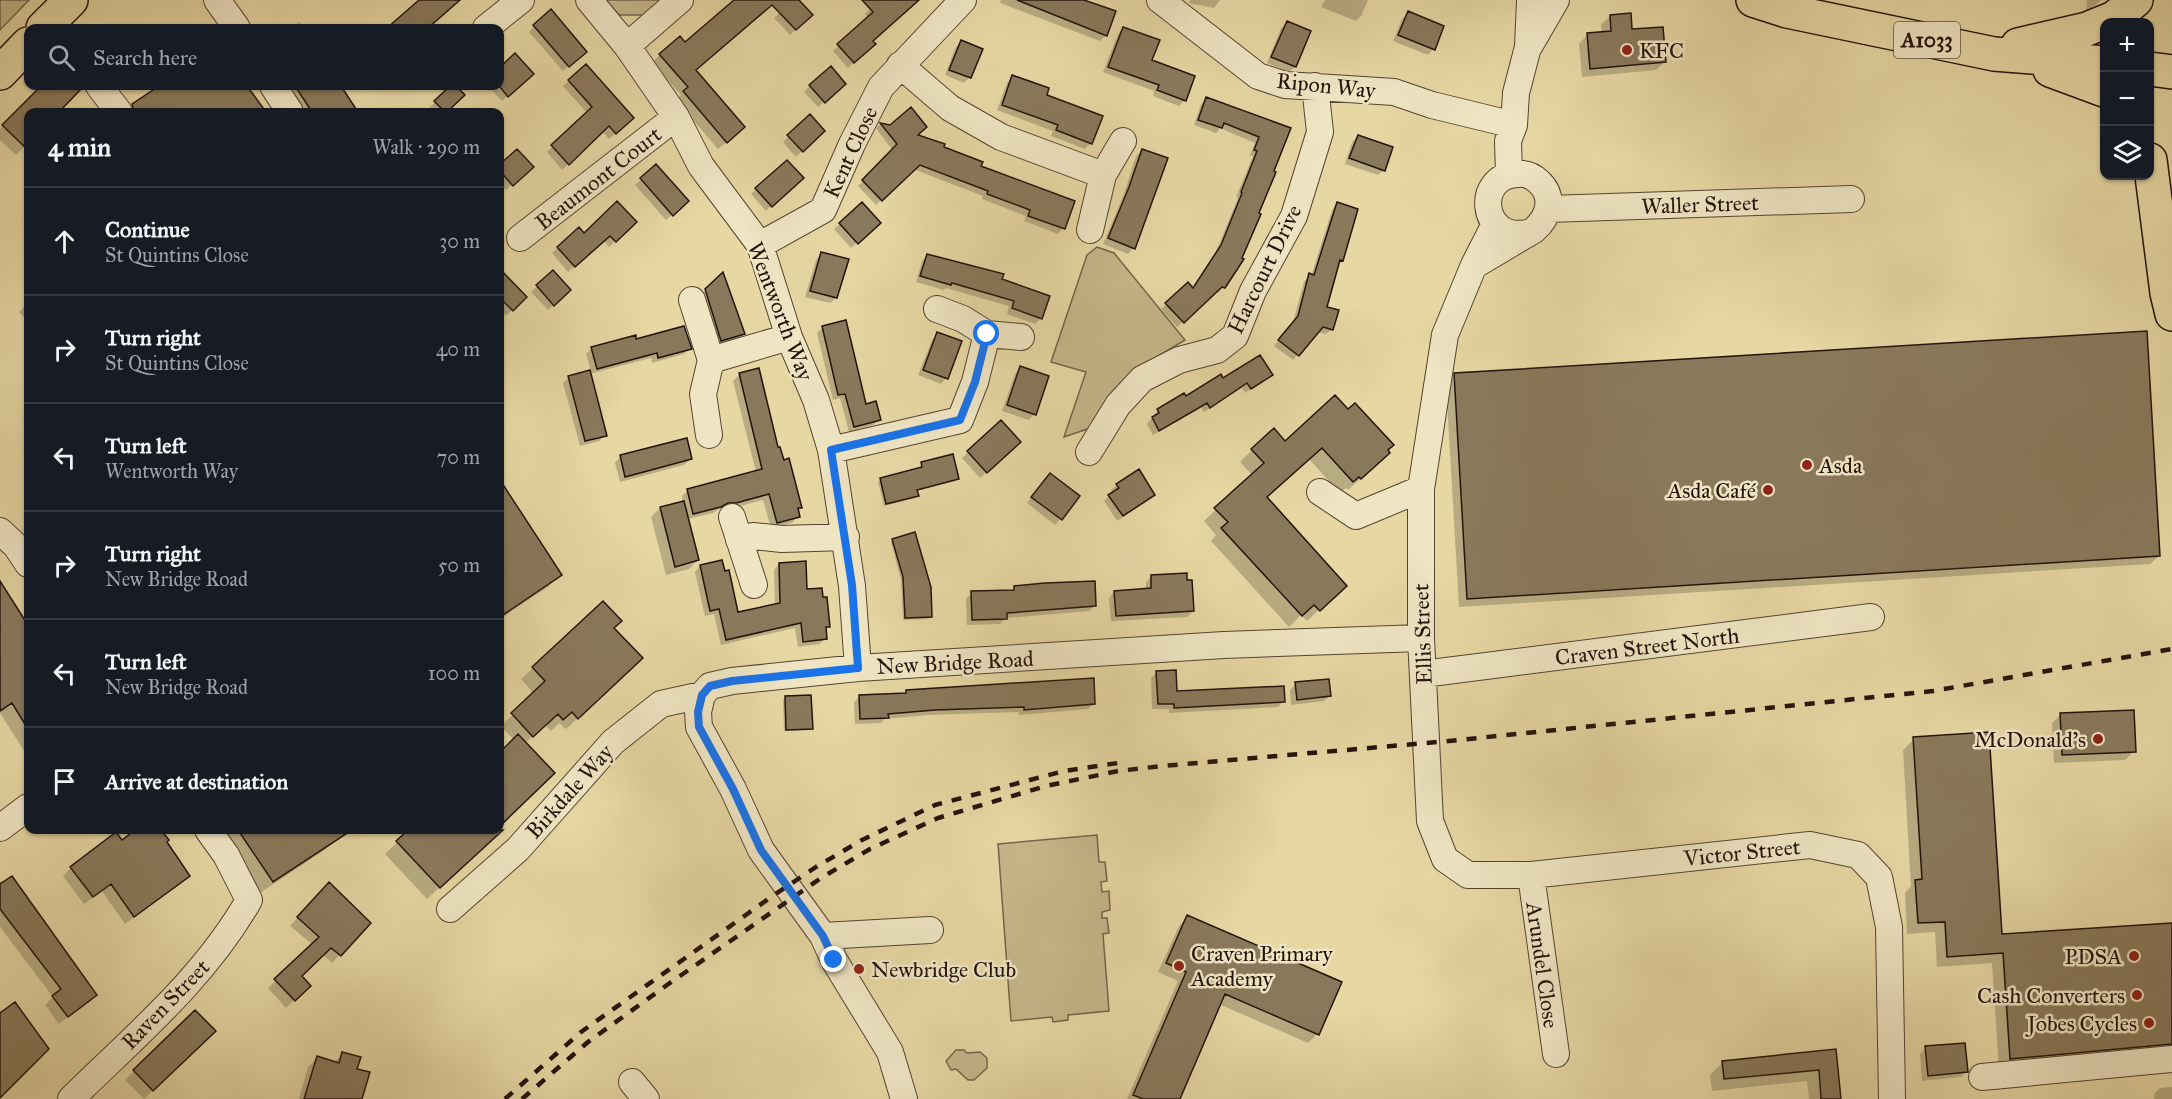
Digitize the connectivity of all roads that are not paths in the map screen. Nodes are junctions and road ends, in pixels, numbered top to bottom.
1 (521, 0) edge
2 (589, 0) edge
3 (680, 0) edge
4 (963, 0) edge
5 (1160, 0) edge
6 (1530, 0) edge
7 (1556, 0) edge
8 (1753, 0) edge
9 (2136, 0) edge
10 (491, 24) edge
11 (627, 46) junction
12 (24, 48) edge
13 (1528, 48) junction
14 (2006, 55) junction
15 (2100, 63) edge
16 (900, 65) junction
17 (2154, 70) edge
18 (2172, 72) edge
19 (0, 73) edge
20 (1315, 86) junction
21 (2100, 89) edge
22 (102, 90) edge
23 (276, 90) edge
24 (116, 108) edge
25 (287, 108) edge
26 (676, 117) junction
27 (1511, 133) junction
28 (1123, 141) dead end
29 (1103, 175) junction
30 (1518, 175) junction
31 (2153, 180) edge
32 (1851, 199) dead end
33 (1549, 209) junction
34 (1495, 224) junction
35 (1090, 230) dead end
36 (1527, 233) junction
37 (520, 238) dead end
38 (760, 245) junction
39 (1474, 266) junction
40 (692, 300) dead end
41 (937, 309) dead end
42 (2172, 314) edge
43 (987, 334) junction
44 (789, 337) junction
45 (1021, 337) dead end
46 (711, 360) junction
47 (710, 435) dead end
48 (831, 450) junction
49 (1089, 452) dead end
50 (1421, 489) junction
51 (1320, 492) dead end
52 (0, 531) edge
53 (846, 537) junction
54 (24, 558) edge
55 (754, 585) dead end
56 (1871, 617) dead end
57 (1421, 638) junction
58 (858, 668) junction
59 (1423, 674) junction
60 (702, 695) junction
61 (24, 810) edge
62 (0, 828) edge
63 (211, 834) edge
64 (1589, 868) joint
65 (1531, 875) junction
66 (450, 909) dead end
67 (930, 930) dead end
68 (823, 936) junction
69 (1556, 1054) dead end
70 (2172, 1059) edge
71 (1982, 1077) dead end
72 (71, 1099) edge
73 (904, 1099) edge
74 (1892, 1099) edge

1 - 10 street
2 - 11 street, Wentworth Way
3 - 11 street
4 - 16 street, Kent Close
5 - 20 street, Ripon Way
6 - 13 street
7 - 13 street
8 - 14 highway, A1033
9 - 14 highway
11 - 26 street, Wentworth Way
12 - 19 highway
13 - 27 street
14 - 15 highway, A1033
14 - 21 highway
16 - 29 street
16 - 38 street, Kent Close
17 - 18 highway
20 - 27 street, Ripon Way
20 - 49 street, Harcourt Drive
22 - 24 street
23 - 25 street
26 - 37 street, Beaumont Court
26 - 38 street, Wentworth Way
27 - 30 street
28 - 29 street
29 - 35 street
30 - 33 street
30 - 34 street
31 - 42 highway
32 - 33 street, Waller Street
33 - 36 street
34 - 36 street
34 - 39 street, Ellis Street
36 - 39 street
38 - 44 street, Wentworth Way
39 - 50 street, Ellis Street
40 - 46 street
41 - 43 street
43 - 45 street
43 - 48 street
44 - 46 street
44 - 48 street, Wentworth Way
46 - 47 street
48 - 53 street, Wentworth Way
50 - 51 street
50 - 57 street, Ellis Street
52 - 54 street
53 - 55 street
53 - 58 street, Wentworth Way
56 - 59 street, Craven Street North
57 - 58 street, New Bridge Road
57 - 59 street, Ellis Street
58 - 60 street, New Bridge Road
59 - 65 street, Ellis Street
60 - 66 street, Birkdale Way
60 - 68 street
61 - 62 street
63 - 72 street, Raven Street
64 - 65 street, Ellis Street
64 - 74 street, Victor Street
65 - 69 street, Arundel Close
67 - 68 street
68 - 73 street
70 - 71 street

